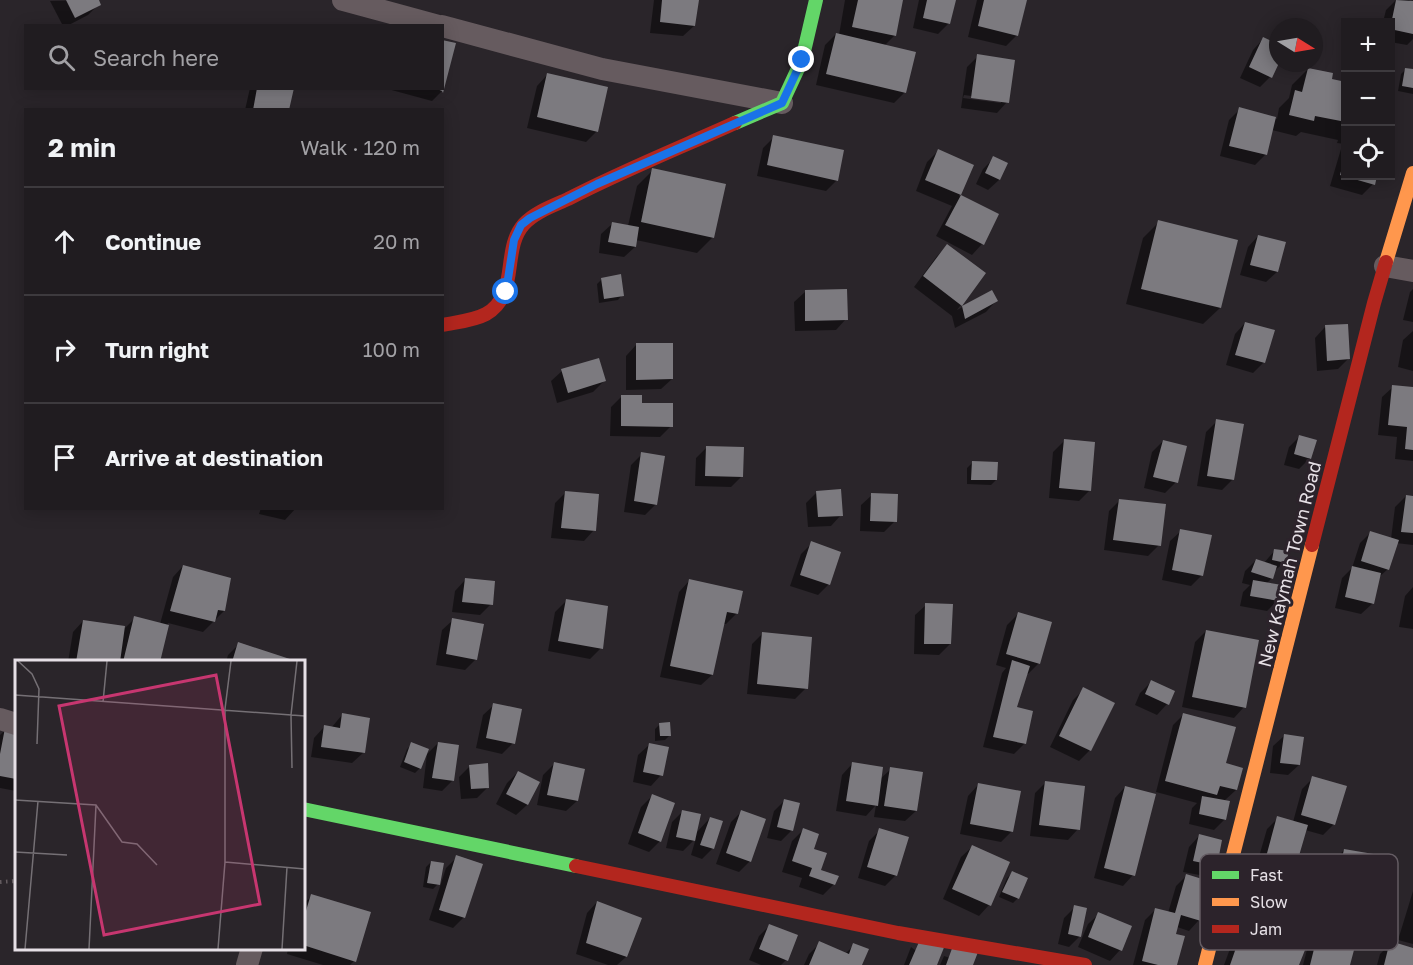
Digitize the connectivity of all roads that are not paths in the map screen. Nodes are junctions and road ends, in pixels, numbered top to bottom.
1 (343, 0) edge
2 (816, 0) edge
3 (433, 24) edge
4 (444, 27) edge
5 (782, 103) junction
6 (1413, 173) edge
7 (1385, 266) junction
8 (1413, 271) edge
9 (444, 325) edge
10 (0, 719) edge
11 (15, 724) edge
12 (304, 809) edge
13 (1233, 854) edge
14 (251, 950) edge
15 (1209, 950) edge
16 (247, 965) edge
17 (1085, 965) edge
18 (1205, 965) edge

1 - 3 street
2 - 5 street
4 - 5 street
5 - 9 street
6 - 7 street, New Kaymah Town Road
7 - 8 street
7 - 13 street, New Kaymah Town Road
10 - 11 street
12 - 17 street
14 - 16 street
15 - 18 street, New Kaymah Town Road

